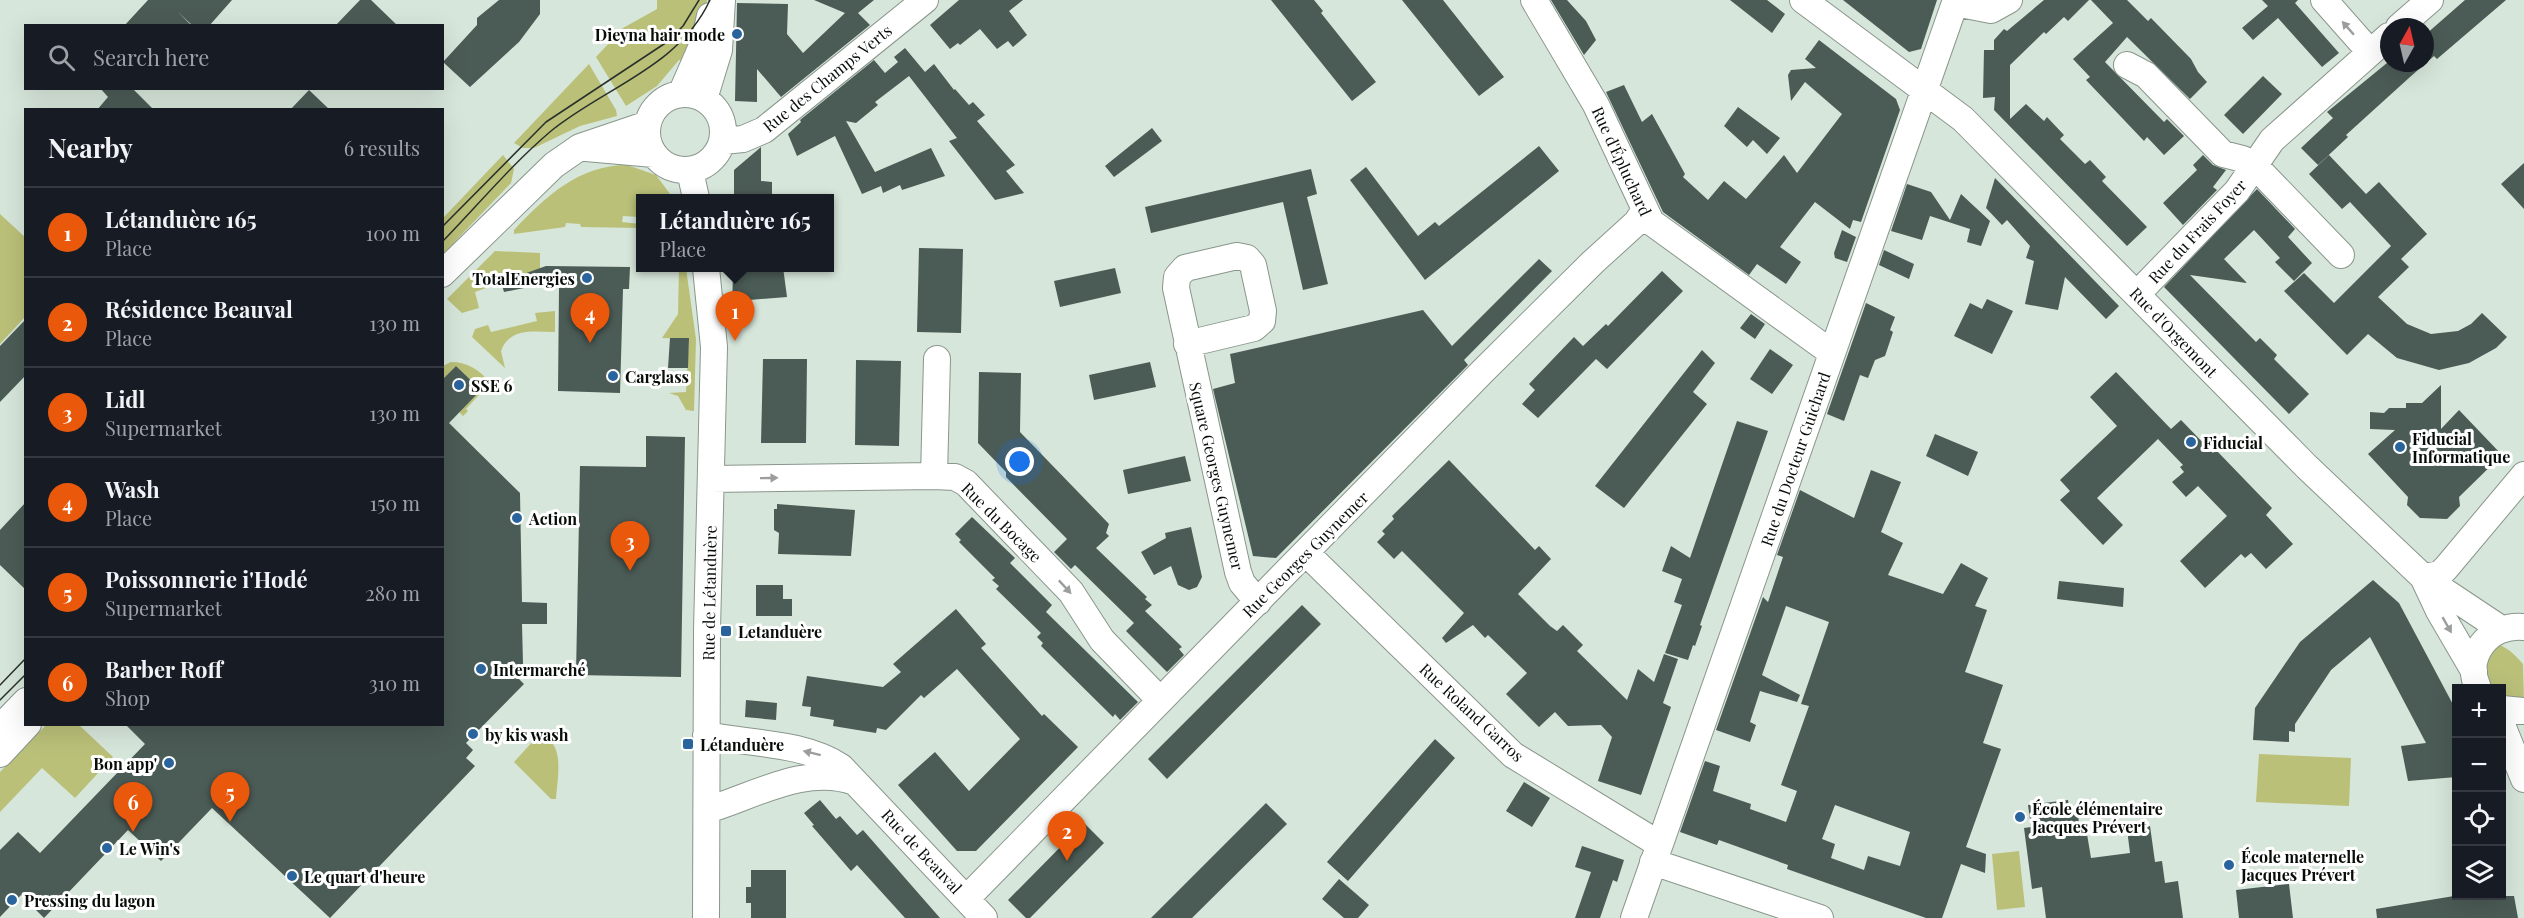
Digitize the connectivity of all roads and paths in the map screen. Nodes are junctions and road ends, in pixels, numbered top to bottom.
1 (711, 0) edge
2 (722, 0) edge
3 (925, 0) edge
4 (1534, 0) edge
5 (1803, 0) edge
6 (2009, 0) edge
7 (2324, 0) edge
8 (2430, 0) edge
9 (1955, 1) edge
10 (2409, 18) edge
11 (2380, 44) edge
12 (2370, 52) junction
13 (2127, 65) dead end
14 (1923, 91) junction
15 (693, 97) junction
16 (648, 124) junction
17 (723, 141) junction
18 (580, 147) junction
19 (654, 154) junction
20 (2256, 166) junction
21 (690, 171) junction
22 (695, 194) edge
23 (1644, 211) junction
24 (2341, 255) dead end
25 (444, 272) edge
26 (707, 272) edge
27 (2137, 294) junction
28 (1187, 344) dead end
29 (1832, 353) junction
30 (937, 359) dead end
31 (2524, 475) edge
32 (934, 476) junction
33 (711, 479) junction
34 (1306, 553) junction
35 (2423, 577) junction
36 (1258, 602) junction
37 (2513, 628) edge
38 (2476, 680) edge
39 (1159, 699) junction
40 (24, 703) edge
41 (2506, 709) edge
42 (2524, 711) edge
43 (26, 726) edge
44 (0, 728) edge
45 (2506, 734) edge
46 (706, 735) junction
47 (0, 754) edge
48 (2524, 779) edge
49 (861, 784) junction
50 (707, 810) junction
51 (1656, 853) junction
52 (966, 898) junction
53 (706, 918) edge
54 (984, 918) edge
55 (1634, 918) edge
56 (1820, 918) edge

1 - 15 street
2 - 15 street
3 - 17 street, Rue des Champs Verts
4 - 23 street, Rue d'Épluchard
5 - 14 street, Rue d'Orgemont
6 - 9 street
12 -> 7 street
8 - 10 street
9 - 14 street, Rue du Docteur Guichard
11 - 12 street, Rue du Frais Foyer
12 - 20 street, Rue du Frais Foyer
13 - 20 street, Rue du Frais Foyer
14 - 27 street, Rue d'Orgemont
14 - 29 street, Rue du Docteur Guichard
15 - 16 street
15 - 17 street
16 - 18 street
16 - 19 street
17 - 21 street
18 - 19 street
18 - 25 street
19 - 21 street
20 - 24 street, Rue du Frais Foyer
20 - 27 street, Rue du Frais Foyer
21 - 22 street
23 - 29 street, Rue d'Épluchard
23 - 34 street, Rue Georges Guynemer
26 - 33 street, Rue de Létanduère
27 - 35 street, Rue d'Orgemont
28 - 36 street, Square Georges Guynemer
29 - 51 street, Rue du Docteur Guichard
30 - 32 street
31 - 35 street
33 -> 32 street, Rue du Bocage
32 -> 39 street, Rue du Bocage
33 - 46 street, Rue de Létanduère
34 - 36 street, Rue Georges Guynemer
34 - 51 street, Rue Roland Garros
35 - 37 street, Rue d'Orgemont
35 -> 38 street, Rue d'Orgemont
36 - 39 street, Rue Georges Guynemer
37 - 38 street, Rue d'Orgemont
39 - 52 street, Rue Georges Guynemer
40 - 44 street
41 - 42 street
43 - 47 street
45 - 48 street
49 -> 46 street, Rue de Beauval
46 - 50 street, Rue de Létanduère
49 - 50 street
49 - 52 street, Rue de Beauval
50 - 53 street, Rue de Létanduère
51 - 55 street, Rue du Docteur Guichard
51 - 56 street, Rue Roland Garros
52 - 54 street, Rue de Beauval

